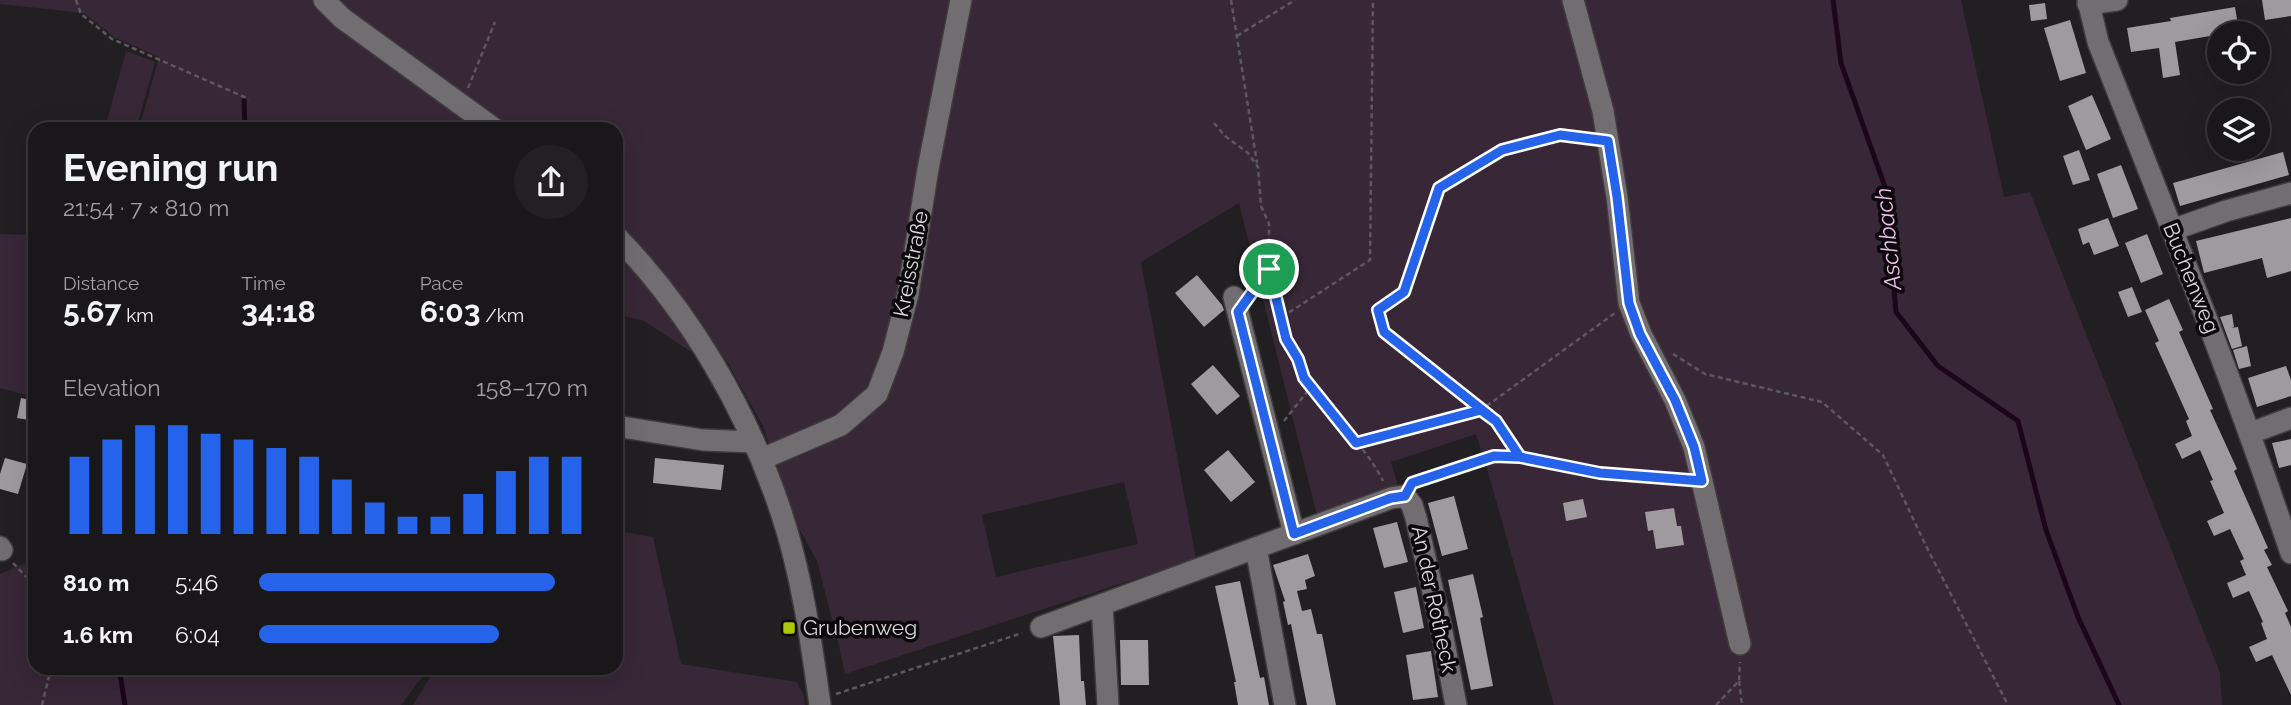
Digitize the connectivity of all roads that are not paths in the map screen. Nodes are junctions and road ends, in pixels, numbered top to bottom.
1 (324, 0) edge
2 (961, 0) edge
3 (1573, 0) edge
4 (2117, 0) edge
5 (2088, 2) edge
6 (486, 122) edge
7 (2291, 193) edge
8 (2172, 230) junction
9 (623, 243) edge
10 (1236, 304) road end
11 (2291, 418) edge
12 (623, 427) edge
13 (2250, 433) junction
14 (758, 450) junction
15 (1294, 534) junction
16 (1256, 548) junction
17 (2291, 553) edge
18 (1102, 606) junction
19 (1041, 627) road end
20 (1740, 644) road end
21 (820, 702) edge
22 (1108, 705) edge
23 (1285, 705) edge
24 (1456, 705) edge

1 - 6 street
2 - 14 street, Kreisstraße
3 - 20 street
4 - 5 street
5 - 8 street, Buchenweg
7 - 8 street
8 - 13 street, Buchenweg
9 - 14 street
10 - 15 street
11 - 13 street
12 - 14 street
13 - 17 street, Buchenweg
14 - 21 street
15 - 16 street
15 - 24 street, An der Rotheck
16 - 18 street
16 - 23 street
18 - 19 street
18 - 22 street

